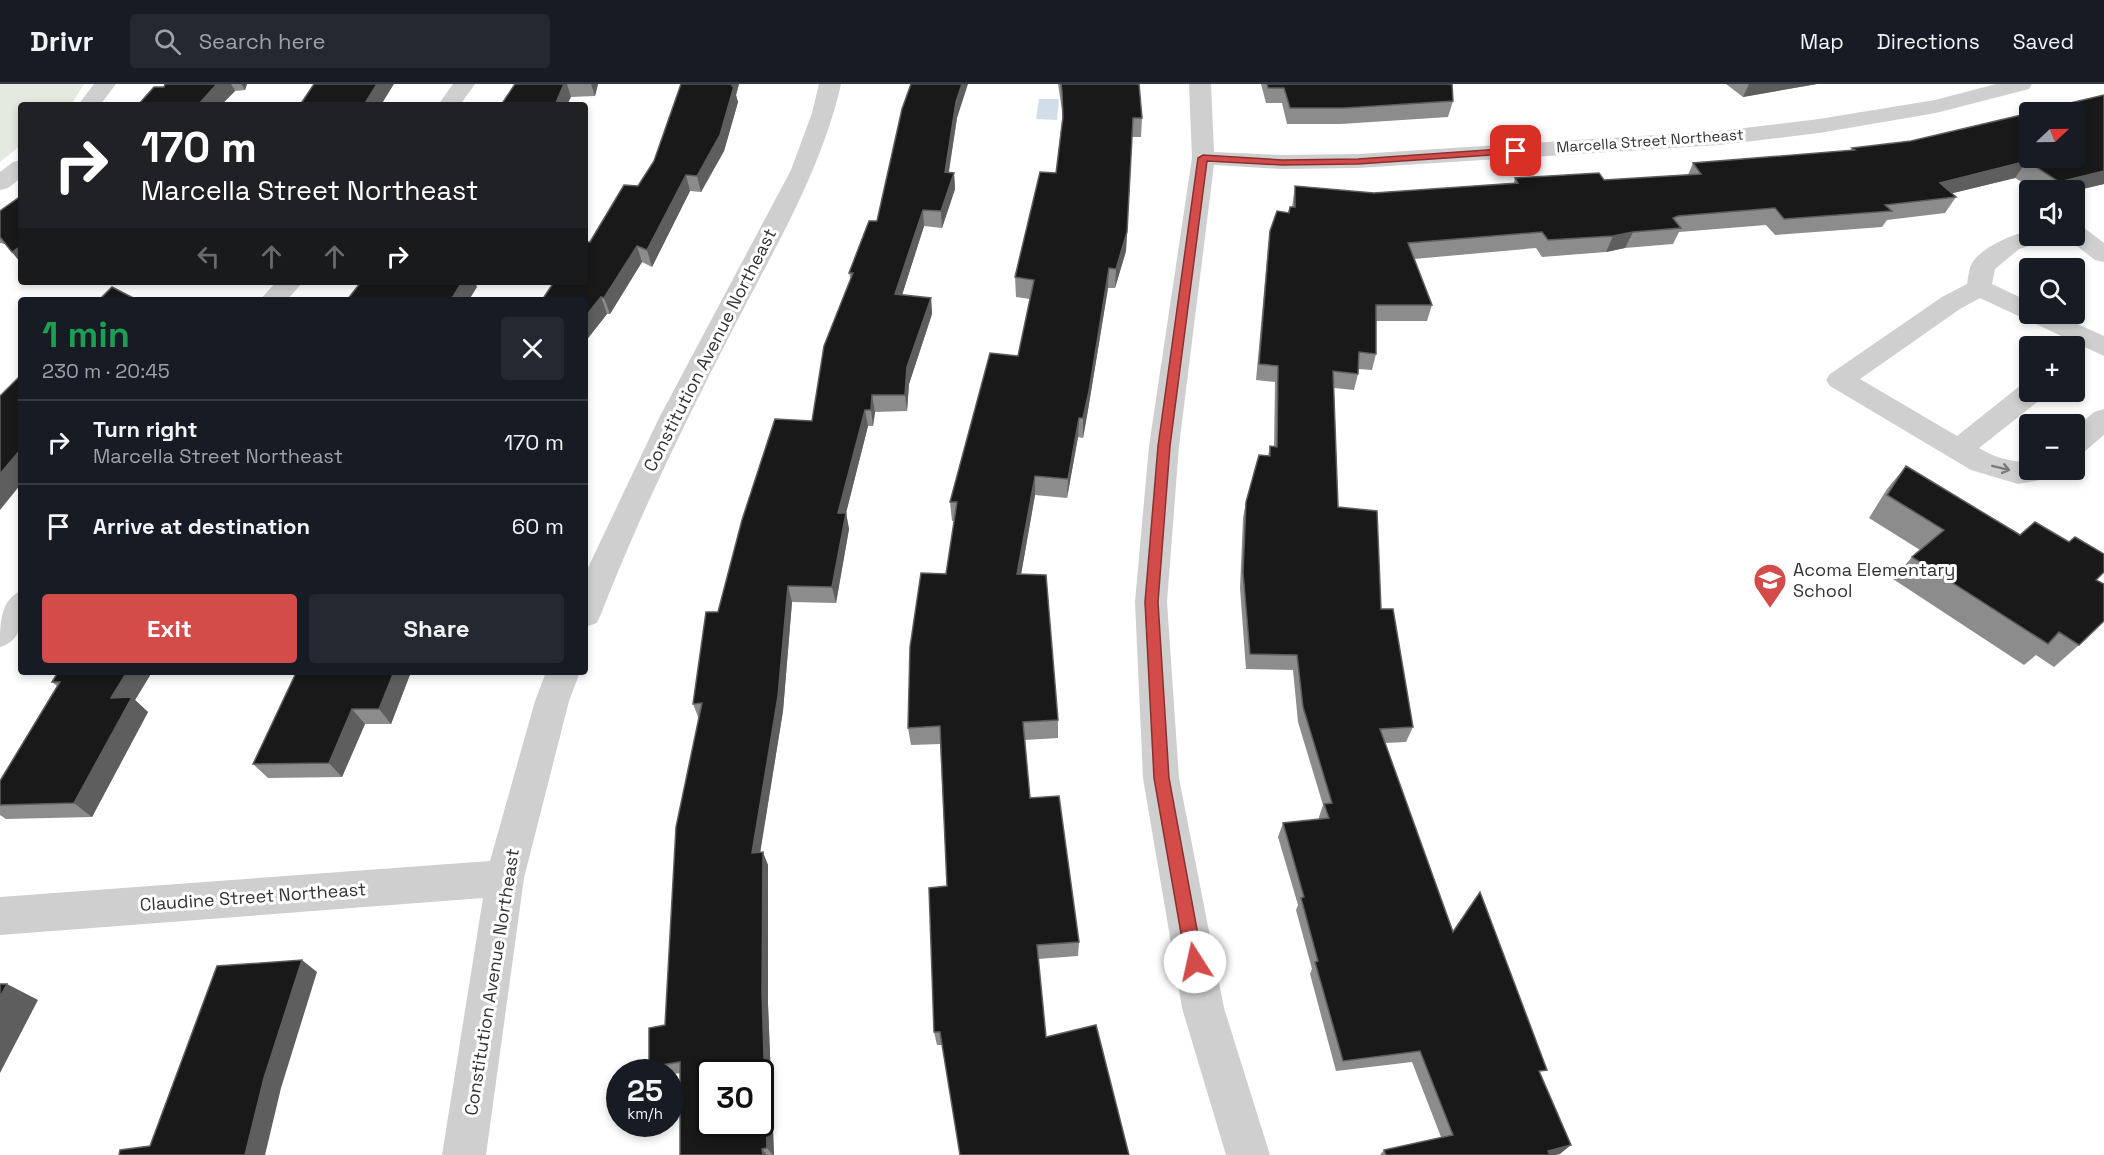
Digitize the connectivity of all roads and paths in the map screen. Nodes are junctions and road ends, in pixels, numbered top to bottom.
1 (105, 84) edge
2 (464, 84) edge
3 (830, 84) edge
4 (1200, 84) edge
5 (2021, 84) edge
6 (91, 102) edge
7 (451, 102) edge
8 (1203, 158) junction
9 (18, 169) edge
10 (0, 183) edge
11 (2104, 225) edge
12 (2085, 229) edge
13 (2085, 240) edge
14 (2019, 241) edge
15 (2104, 255) edge
16 (287, 285) edge
17 (1979, 288) junction
18 (276, 297) edge
19 (2019, 307) edge
20 (2051, 324) edge
21 (2091, 348) edge
22 (2019, 402) edge
23 (2104, 419) edge
24 (2085, 435) edge
25 (1958, 450) junction
26 (2019, 473) edge
27 (588, 606) edge
28 (18, 607) edge
29 (0, 634) edge
30 (562, 675) edge
31 (506, 878) junction
32 (0, 916) edge
33 (464, 1155) edge
34 (1248, 1155) edge

1 - 6 street
2 - 7 street
3 - 27 street, Constitution Avenue Northeast
4 - 8 street
5 - 8 street, Marcella Street Northeast
8 - 34 street
9 - 10 street
11 - 12 street
13 - 15 street
14 - 17 street
16 - 18 street
17 - 19 street
17 - 25 street
20 - 21 street
22 - 25 street
23 - 24 street
25 -> 26 street
28 - 29 street
30 - 31 street, Constitution Avenue Northeast
31 - 32 street, Claudine Street Northeast
31 - 33 street, Constitution Avenue Northeast

